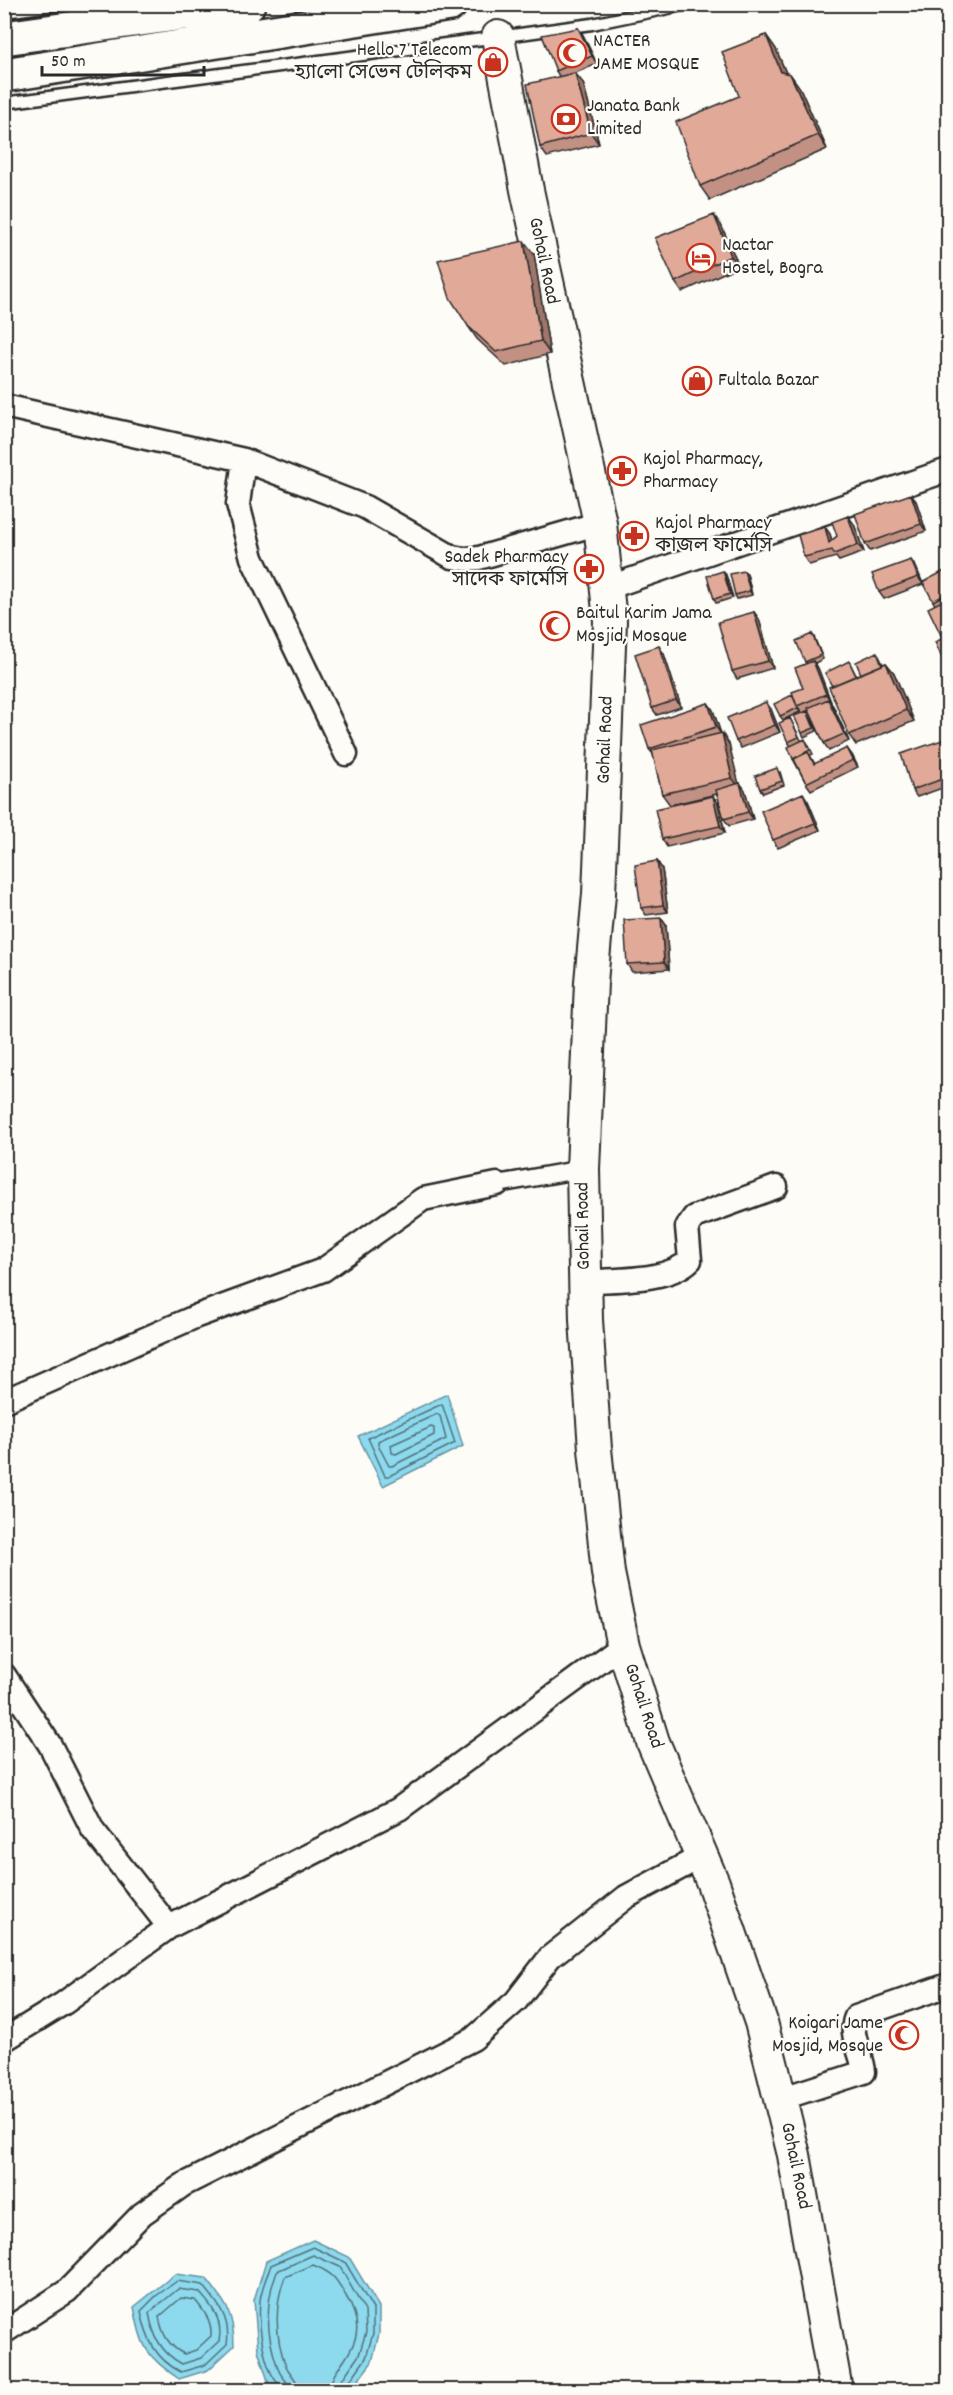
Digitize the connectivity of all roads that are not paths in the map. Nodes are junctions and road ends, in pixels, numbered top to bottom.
1 (64, 4) edge
2 (248, 4) edge
3 (688, 4) edge
4 (440, 6) edge
5 (4, 12) edge
6 (498, 37) junction
7 (4, 38) edge
8 (4, 75) edge
9 (4, 103) edge
10 (4, 406) edge
11 (244, 460) junction
12 (948, 470) edge
13 (600, 523) junction
14 (607, 588) junction
15 (346, 754) dead end
16 (583, 1169) junction
17 (497, 1184) joint
18 (776, 1187) dead end
19 (585, 1282) junction
20 (4, 1401) edge
21 (623, 1645) junction
22 (4, 1675) edge
23 (702, 1856) junction
24 (169, 1926) junction
25 (948, 1985) edge
26 (4, 2040) edge
27 (780, 2099) junction
28 (4, 2332) edge
29 (836, 2391) edge

1 - 5 lane
2 - 7 highway
3 - 6 lane
4 - 8 highway
6 - 9 lane
6 - 13 main road, Gohail Road
10 - 11 street
11 - 13 street
11 - 15 street
12 - 14 street
13 - 14 main road, Gohail Road
14 - 16 main road, Gohail Road
16 - 17 street
16 - 19 main road, Gohail Road
17 - 20 street
18 - 19 street
19 - 21 main road, Gohail Road
21 - 23 main road, Gohail Road
21 - 24 street
22 - 24 street
23 - 27 main road, Gohail Road
23 - 28 street
24 - 26 street
25 - 27 street
27 - 29 main road, Gohail Road

